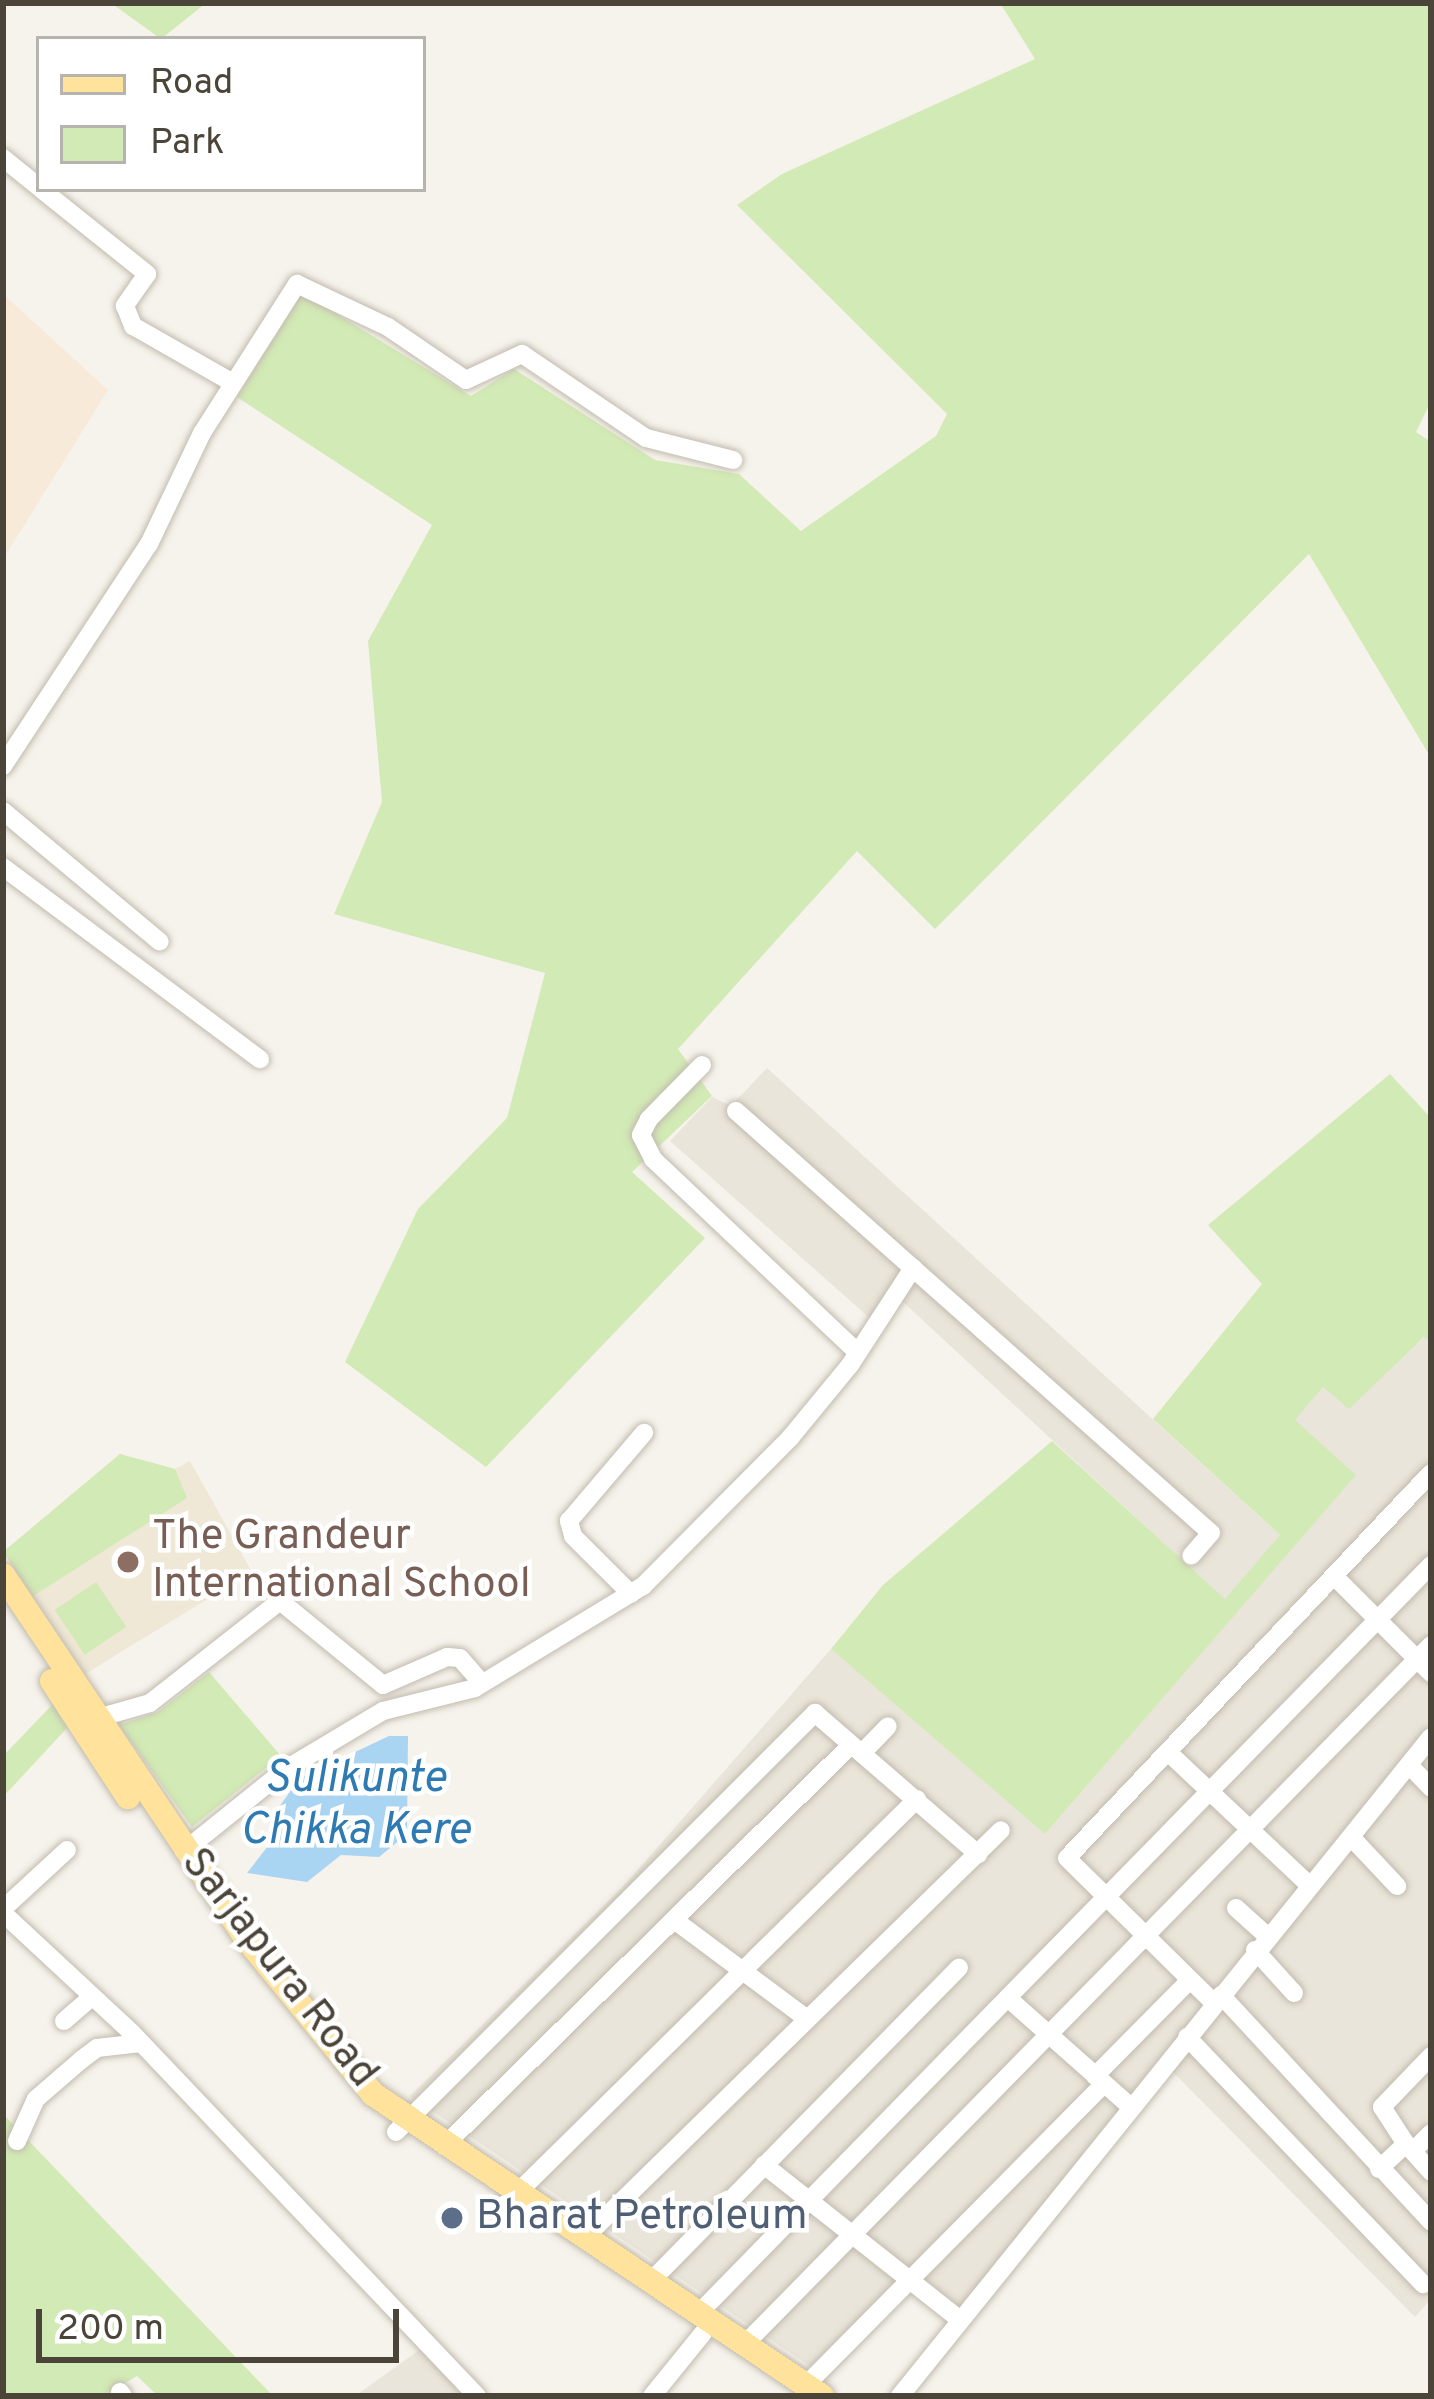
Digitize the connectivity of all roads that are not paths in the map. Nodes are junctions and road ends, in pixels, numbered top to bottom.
1 (3, 158) edge
2 (36, 185) edge
3 (45, 192) edge
4 (233, 383) junction
5 (733, 460) dead end
6 (3, 766) edge
7 (3, 811) edge
8 (3, 867) edge
9 (160, 942) dead end
10 (260, 1059) dead end
11 (702, 1065) dead end
12 (736, 1111) dead end
13 (913, 1268) junction
14 (856, 1351) junction
15 (644, 1433) dead end
16 (1431, 1473) edge
17 (1191, 1556) dead end
18 (1431, 1565) edge
19 (3, 1575) edge
20 (1335, 1577) junction
21 (631, 1594) junction
22 (3, 1605) edge
23 (1379, 1625) junction
24 (1431, 1646) edge
25 (1424, 1667) edge
26 (482, 1683) junction
27 (89, 1722) junction
28 (888, 1726) dead end
29 (1431, 1736) edge
30 (856, 1749) junction
31 (1169, 1753) junction
32 (1409, 1765) junction
33 (1431, 1788) edge
34 (1212, 1794) junction
35 (917, 1799) junction
36 (1001, 1830) dead end
37 (1254, 1831) junction
38 (1352, 1838) junction
39 (67, 1850) dead end
40 (184, 1851) junction
41 (978, 1854) junction
42 (1310, 1886) junction
43 (1397, 1886) dead end
44 (1107, 1901) junction
45 (1237, 1908) dead end
46 (3, 1911) edge
47 (677, 1922) junction
48 (1146, 1938) junction
49 (1261, 1942) junction
50 (958, 1968) dead end
51 (743, 1974) junction
52 (1190, 1980) junction
53 (1294, 1993) dead end
54 (92, 1996) junction
55 (1217, 1999) junction
56 (1010, 2000) junction
57 (807, 2019) junction
58 (64, 2021) dead end
59 (1187, 2037) junction
60 (1052, 2038) junction
61 (141, 2043) junction
62 (1431, 2056) edge
63 (1099, 2080) junction
64 (1130, 2106) junction
65 (402, 2126) junction
66 (1431, 2134) edge
67 (17, 2141) dead end
68 (444, 2146) junction
69 (1409, 2148) junction
70 (764, 2165) junction
71 (1379, 2169) junction
72 (1431, 2172) edge
73 (511, 2199) junction
74 (812, 2200) junction
75 (1431, 2222) edge
76 (855, 2236) junction
77 (584, 2238) junction
78 (908, 2278) junction
79 (652, 2280) junction
80 (1423, 2284) dead end
81 (960, 2320) junction
82 (701, 2323) junction
83 (746, 2344) junction
84 (807, 2392) edge
85 (477, 2396) edge
86 (652, 2396) edge
87 (899, 2396) edge

1 - 2 street
3 - 4 street
4 - 5 street
4 - 6 street
7 - 9 street
8 - 10 street
11 - 14 street
12 - 13 street
13 - 14 street
13 - 17 street
14 - 21 street
15 - 21 street
16 - 20 street
18 - 23 street
19 - 27 main road, Sarjapura Road
20 - 23 street
20 - 31 street
21 - 26 street
22 - 27 main road, Sarjapura Road
23 - 25 street
23 - 34 street
24 - 25 street
25 - 37 street
26 - 27 street
26 - 40 street
27 - 40 main road, Sarjapura Road
27 - 65 main road, Sarjapura Road
28 - 30 street
29 - 32 street
30 - 35 street
30 - 47 street
30 - 65 street
31 - 34 street
31 - 44 street
32 - 33 street
32 - 38 street
34 - 37 street
34 - 44 street
35 - 41 street
35 - 51 street
36 - 41 street
37 - 42 street
37 - 48 street
38 - 42 street
38 - 43 street
39 - 46 street
40 - 65 main road, Sarjapura Road
41 - 57 street
42 - 49 street
44 - 48 street
44 - 56 street
45 - 49 street
46 - 54 street
47 - 51 street
47 - 68 street
48 - 52 street
48 - 60 street
49 - 53 street
49 - 55 street
50 - 70 street
51 - 57 street
51 - 73 street
52 - 55 street
52 - 63 street
54 - 58 street
54 - 61 street
55 - 59 street
55 - 71 street
56 - 60 street
56 - 74 street
57 - 77 street
59 - 64 street
59 - 80 street
60 - 63 street
60 - 76 street
61 - 67 street
61 - 85 street
62 - 69 street
63 - 64 street
63 - 78 street
64 - 81 street
65 - 68 main road, Sarjapura Road
65 - 73 main road, Sarjapura Road
66 - 69 street
68 - 73 main road, Sarjapura Road
69 - 71 street
69 - 72 street
70 - 74 street
70 - 79 street
71 - 75 street
73 - 77 main road, Sarjapura Road
73 - 82 main road, Sarjapura Road
74 - 76 street
74 - 82 street
76 - 78 street
76 - 83 street
77 - 79 main road, Sarjapura Road
78 - 81 street
78 - 84 street
79 - 82 main road, Sarjapura Road
81 - 87 street
82 - 83 main road, Sarjapura Road
82 - 84 main road, Sarjapura Road
82 - 86 street
83 - 84 main road, Sarjapura Road

